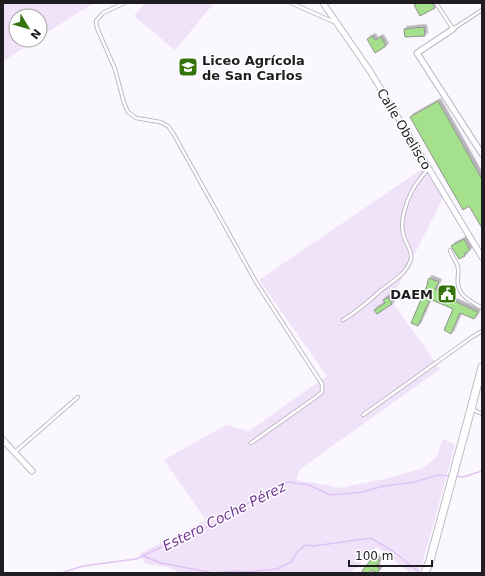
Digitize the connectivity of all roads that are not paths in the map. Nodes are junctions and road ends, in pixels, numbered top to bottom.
1 (124, 3) edge
2 (291, 3) edge
3 (323, 3) edge
4 (436, 3) edge
5 (482, 10) edge
6 (337, 24) junction
7 (453, 29) junction
8 (482, 154) edge
9 (429, 169) junction
10 (450, 250) dead end
11 (482, 257) edge
12 (482, 308) edge
13 (343, 320) dead end
14 (482, 331) edge
15 (482, 367) edge
16 (78, 397) dead end
17 (471, 409) junction
18 (482, 414) edge
19 (363, 415) dead end
20 (3, 440) edge
21 (251, 443) dead end
22 (15, 452) junction
23 (32, 471) dead end
24 (425, 573) edge

1 - 21 lane
2 - 6 lane
3 - 6 street, Calle Obelisco
4 - 7 lane
5 - 7 lane
6 - 9 street, Calle Obelisco
7 - 8 street
9 - 11 street, Calle Obelisco
9 - 13 lane
10 - 12 lane
14 - 19 lane
15 - 17 main road
16 - 22 lane
17 - 18 lane
17 - 24 main road
20 - 22 street
22 - 23 street

